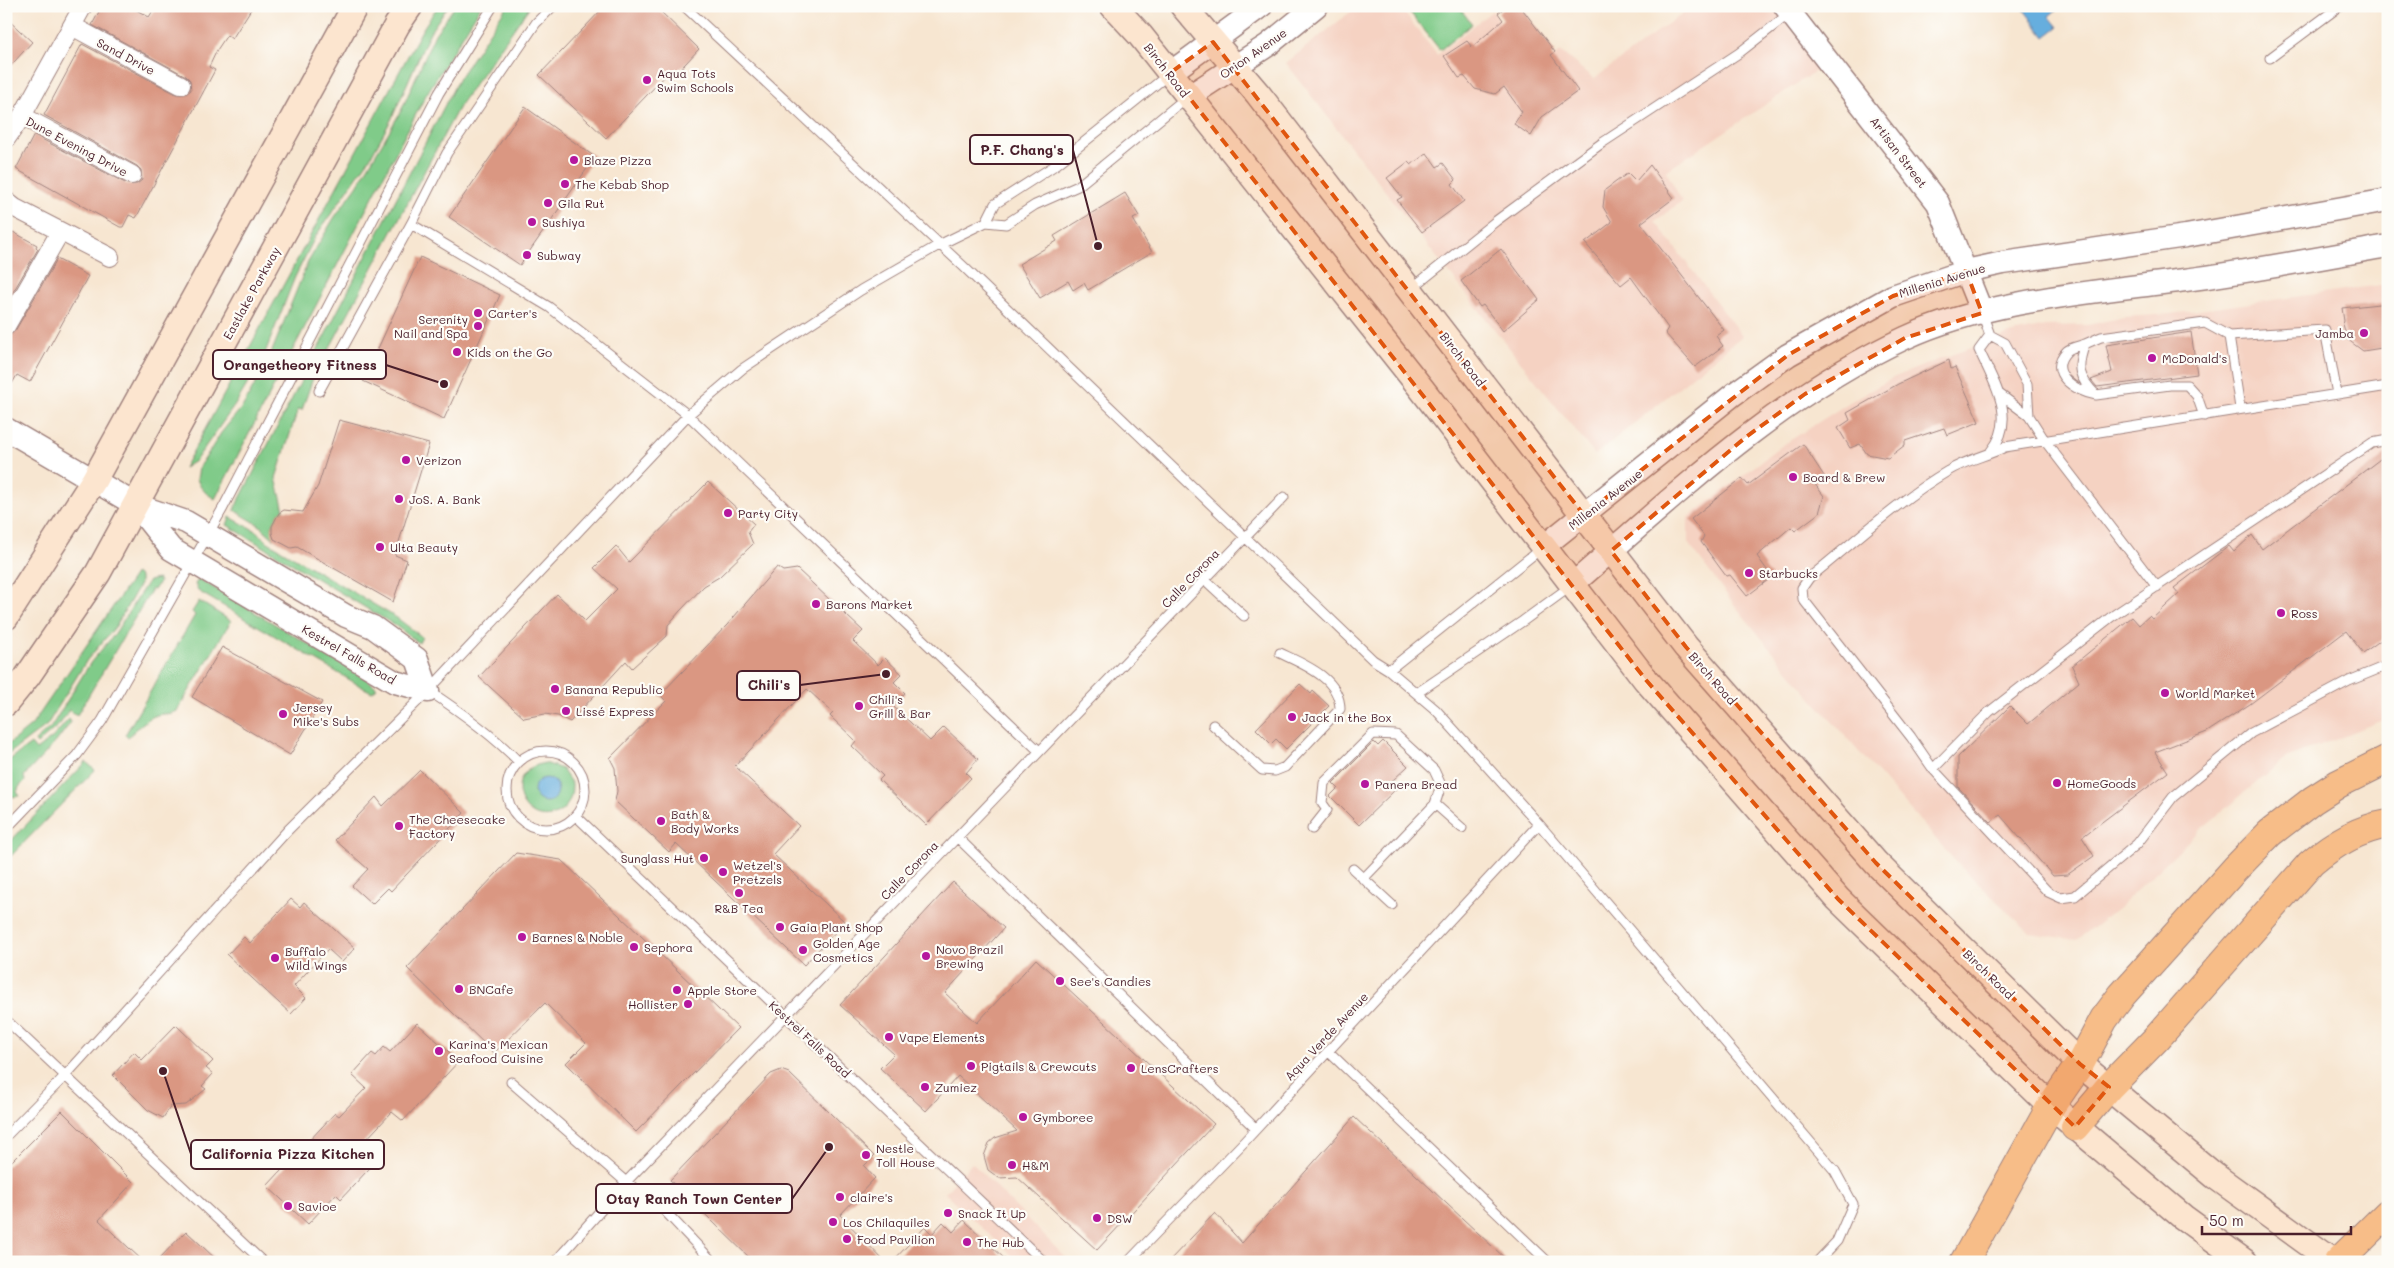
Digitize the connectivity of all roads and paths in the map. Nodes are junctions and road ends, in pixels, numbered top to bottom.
1 (82, 6) edge
2 (355, 6) edge
3 (410, 6) edge
4 (493, 6) edge
5 (553, 6) edge
6 (684, 6) edge
7 (1113, 6) edge
8 (1183, 6) edge
9 (1260, 6) edge
10 (1316, 6) edge
11 (2340, 6) edge
12 (1792, 8) edge
13 (72, 26) junction
14 (1213, 42) junction
15 (2270, 58) dead end
16 (1235, 67) junction
17 (1170, 73) junction
18 (181, 85) dead end
19 (1188, 96) junction
20 (22, 116) junction
21 (6, 139) edge
22 (132, 175) dead end
23 (2388, 200) edge
24 (6, 201) edge
25 (986, 222) junction
26 (412, 224) junction
27 (60, 232) junction
28 (939, 245) junction
29 (2388, 246) edge
30 (110, 257) dead end
31 (1966, 271) junction
32 (1410, 290) junction
33 (1982, 313) junction
34 (6, 326) edge
35 (1990, 336) junction
36 (2228, 336) junction
37 (2085, 344) junction
38 (2388, 386) edge
39 (319, 391) dead end
40 (1998, 393) junction
41 (2337, 394) junction
42 (2096, 395) junction
43 (2240, 408) junction
44 (688, 415) junction
45 (2029, 416) junction
46 (2204, 416) junction
47 (6, 429) edge
48 (2388, 440) edge
49 (2045, 441) junction
50 (1988, 456) junction
51 (94, 480) junction
52 (1284, 497) dead end
53 (136, 505) junction
54 (1584, 515) junction
55 (208, 536) junction
56 (1246, 538) junction
57 (1543, 547) junction
58 (1611, 551) junction
59 (194, 563) junction
60 (1206, 580) junction
61 (1572, 584) junction
62 (2157, 587) junction
63 (1244, 616) dead end
64 (6, 618) edge
65 (1280, 653) dead end
66 (2388, 665) edge
67 (1389, 670) junction
68 (428, 691) junction
69 (1417, 693) junction
70 (6, 703) edge
71 (1213, 725) dead end
72 (1039, 751) junction
73 (2388, 759) edge
74 (519, 762) junction
75 (1933, 769) junction
76 (1435, 804) junction
77 (576, 816) junction
78 (1539, 824) junction
79 (2388, 824) edge
80 (1462, 828) dead end
81 (1312, 829) dead end
82 (6, 830) edge
83 (957, 837) junction
84 (1353, 869) dead end
85 (1364, 879) junction
86 (1392, 905) dead end
87 (787, 1017) junction
88 (6, 1020) edge
89 (1328, 1051) junction
90 (2080, 1064) junction
91 (64, 1076) junction
92 (512, 1082) dead end
93 (2109, 1087) junction
94 (2051, 1106) junction
95 (2076, 1127) junction
96 (1256, 1129) junction
97 (6, 1136) edge
98 (626, 1182) junction
99 (2388, 1213) edge
100 (2388, 1238) edge
101 (263, 1262) edge
102 (555, 1262) edge
103 (713, 1262) edge
104 (1044, 1262) edge
105 (1128, 1262) edge
106 (1548, 1262) edge
107 (1817, 1262) edge
108 (1964, 1262) edge
109 (2245, 1262) edge
110 (2334, 1262) edge
111 (2338, 1262) edge
112 (2357, 1262) edge

1 - 13 street
2 - 51 main road
3 - 53 main road, Eastlake Parkway
4 - 55 lane
5 - 26 lane
6 - 28 lane
7 - 17 main road, Birch Road
8 - 14 main road, Birch Road
9 - 14 street
10 - 16 street, Orion Avenue
11 - 15 lane
12 - 31 street, Artisan Street
12 - 32 lane
13 - 18 street, Sand Drive
13 - 20 street
14 - 16 main road, Birch Road
14 - 17 street
16 - 19 street, Orion Avenue
16 - 32 main road, Birch Road
17 - 19 main road, Birch Road
17 - 25 lane
19 - 25 lane
19 - 57 main road, Birch Road
20 - 21 street
20 - 22 street, Dune Evening Drive
23 - 31 street, Millenia Avenue
24 - 27 street
25 - 28 lane
26 - 39 lane
26 - 44 lane
27 - 30 street
27 - 34 street
28 - 44 lane
28 - 56 lane
29 - 33 street
31 - 33 street, Artisan Street
31 - 54 street, Millenia Avenue
32 - 54 main road, Birch Road
33 - 35 lane
33 - 58 street
35 - 40 lane
35 - 45 lane
36 - 37 lane
36 - 41 lane
36 - 43 lane
37 - 42 lane
37 - 42 lane
38 - 41 lane
40 - 45 lane
40 - 50 lane
41 - 43 lane
42 - 46 lane
43 - 46 lane
44 - 68 lane
44 - 72 lane
45 - 49 lane
46 - 49 lane
47 - 51 street, Kestrel Falls Road
48 - 62 lane
49 - 50 lane
49 - 62 lane
50 - 75 lane
51 - 53 street, Kestrel Falls Road
51 - 64 main road
52 - 56 lane, Calle Corona
53 - 55 street, Kestrel Falls Road
53 - 59 street, Kestrel Falls Road
53 - 70 main road, Eastlake Parkway
54 - 57 street, Millenia Avenue
54 - 58 main road, Birch Road
55 - 59 lane
55 - 68 street, Kestrel Falls Road
56 - 60 lane, Calle Corona
56 - 67 lane
57 - 61 main road, Birch Road
57 - 67 lane
58 - 61 street
58 - 90 main road, Birch Road
59 - 68 street, Kestrel Falls Road
59 - 82 lane
60 - 63 lane
60 - 72 lane, Calle Corona
61 - 69 lane
61 - 94 main road, Birch Road
62 - 75 lane
65 - 71 lane
66 - 75 lane
67 - 69 lane
68 - 74 lane
68 - 91 lane
69 - 78 lane
72 - 83 lane, Calle Corona
73 - 90 highway
74 - 77 lane
74 - 77 lane
76 - 80 lane
76 - 81 lane
76 - 85 lane
77 - 87 lane, Kestrel Falls Road
78 - 89 lane, Aqua Verde Avenue
78 - 107 lane
79 - 93 highway
83 - 87 lane, Calle Corona
83 - 96 lane
84 - 85 lane
85 - 86 lane
87 - 98 lane, Calle Corona
87 - 104 lane, Kestrel Falls Road
88 - 91 lane
89 - 96 lane, Aqua Verde Avenue
89 - 106 lane
90 - 93 main road, Birch Road
90 - 94 highway
91 - 97 lane
91 - 101 lane
92 - 98 lane
93 - 95 highway
93 - 110 main road, Birch Road
94 - 95 main road, Birch Road
94 - 108 highway
95 - 109 main road, Birch Road
96 - 105 lane, Aqua Verde Avenue
98 - 102 lane, Calle Corona
98 - 103 lane
99 - 111 highway
100 - 112 highway

